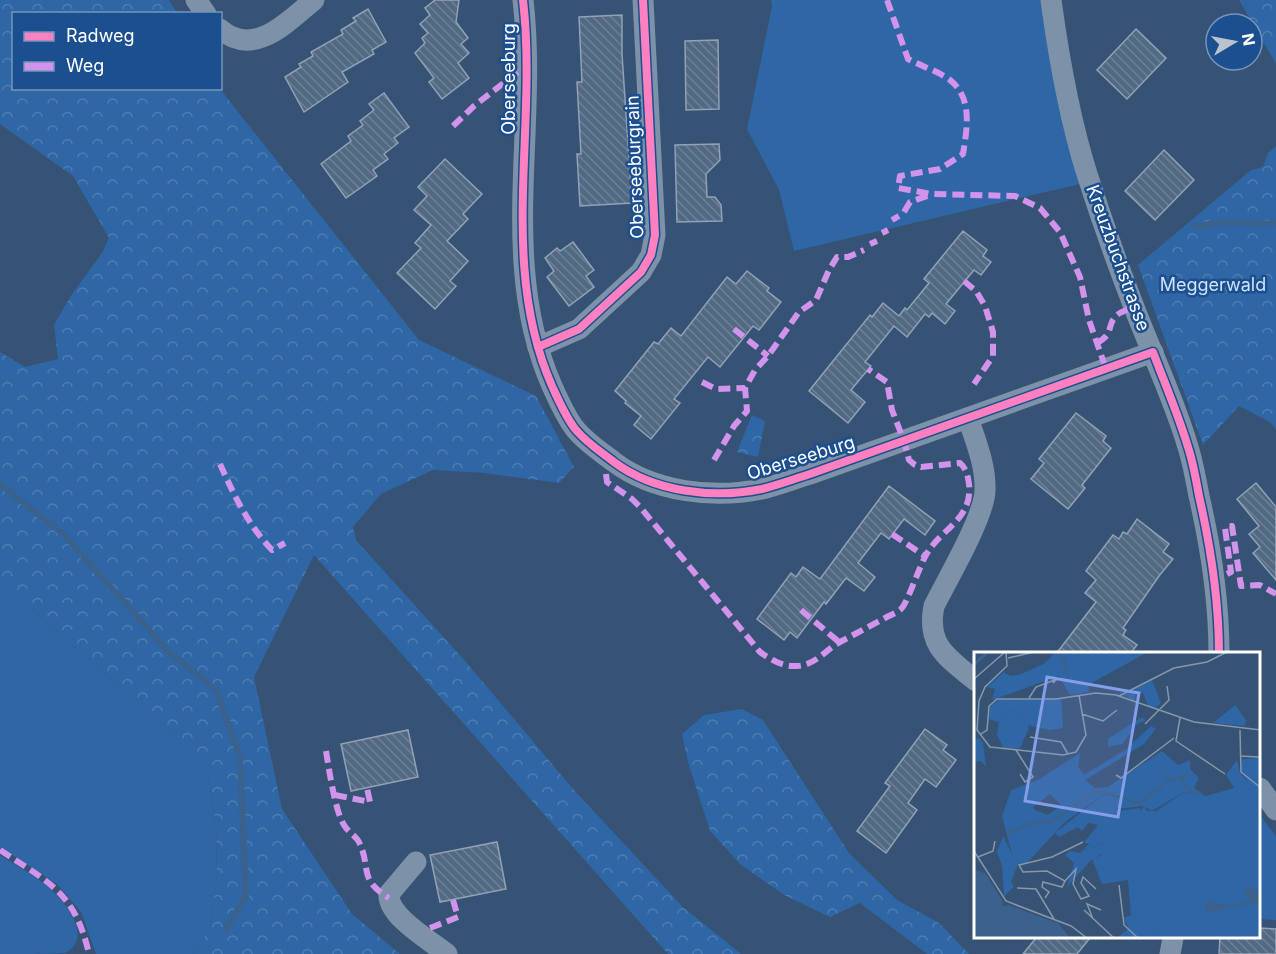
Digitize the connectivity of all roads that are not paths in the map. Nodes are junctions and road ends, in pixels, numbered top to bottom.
1 (314, 0) edge
2 (523, 0) edge
3 (643, 0) edge
4 (1051, 0) edge
5 (222, 31) edge
6 (538, 347) junction
7 (1153, 352) junction
8 (968, 418) junction
9 (1219, 652) edge
10 (974, 679) edge
11 (416, 862) dead end
12 (1173, 939) edge
13 (447, 954) edge
14 (1170, 954) edge

1 - 5 street
2 - 6 street, Oberseeburg
3 - 6 street, Oberseeburgrain
4 - 7 street, Kreuzbuchstrasse
6 - 8 street, Oberseeburg
7 - 8 street, Oberseeburg
7 - 9 street, Kreuzbuchstrasse
8 - 10 street
11 - 13 street
12 - 14 street

